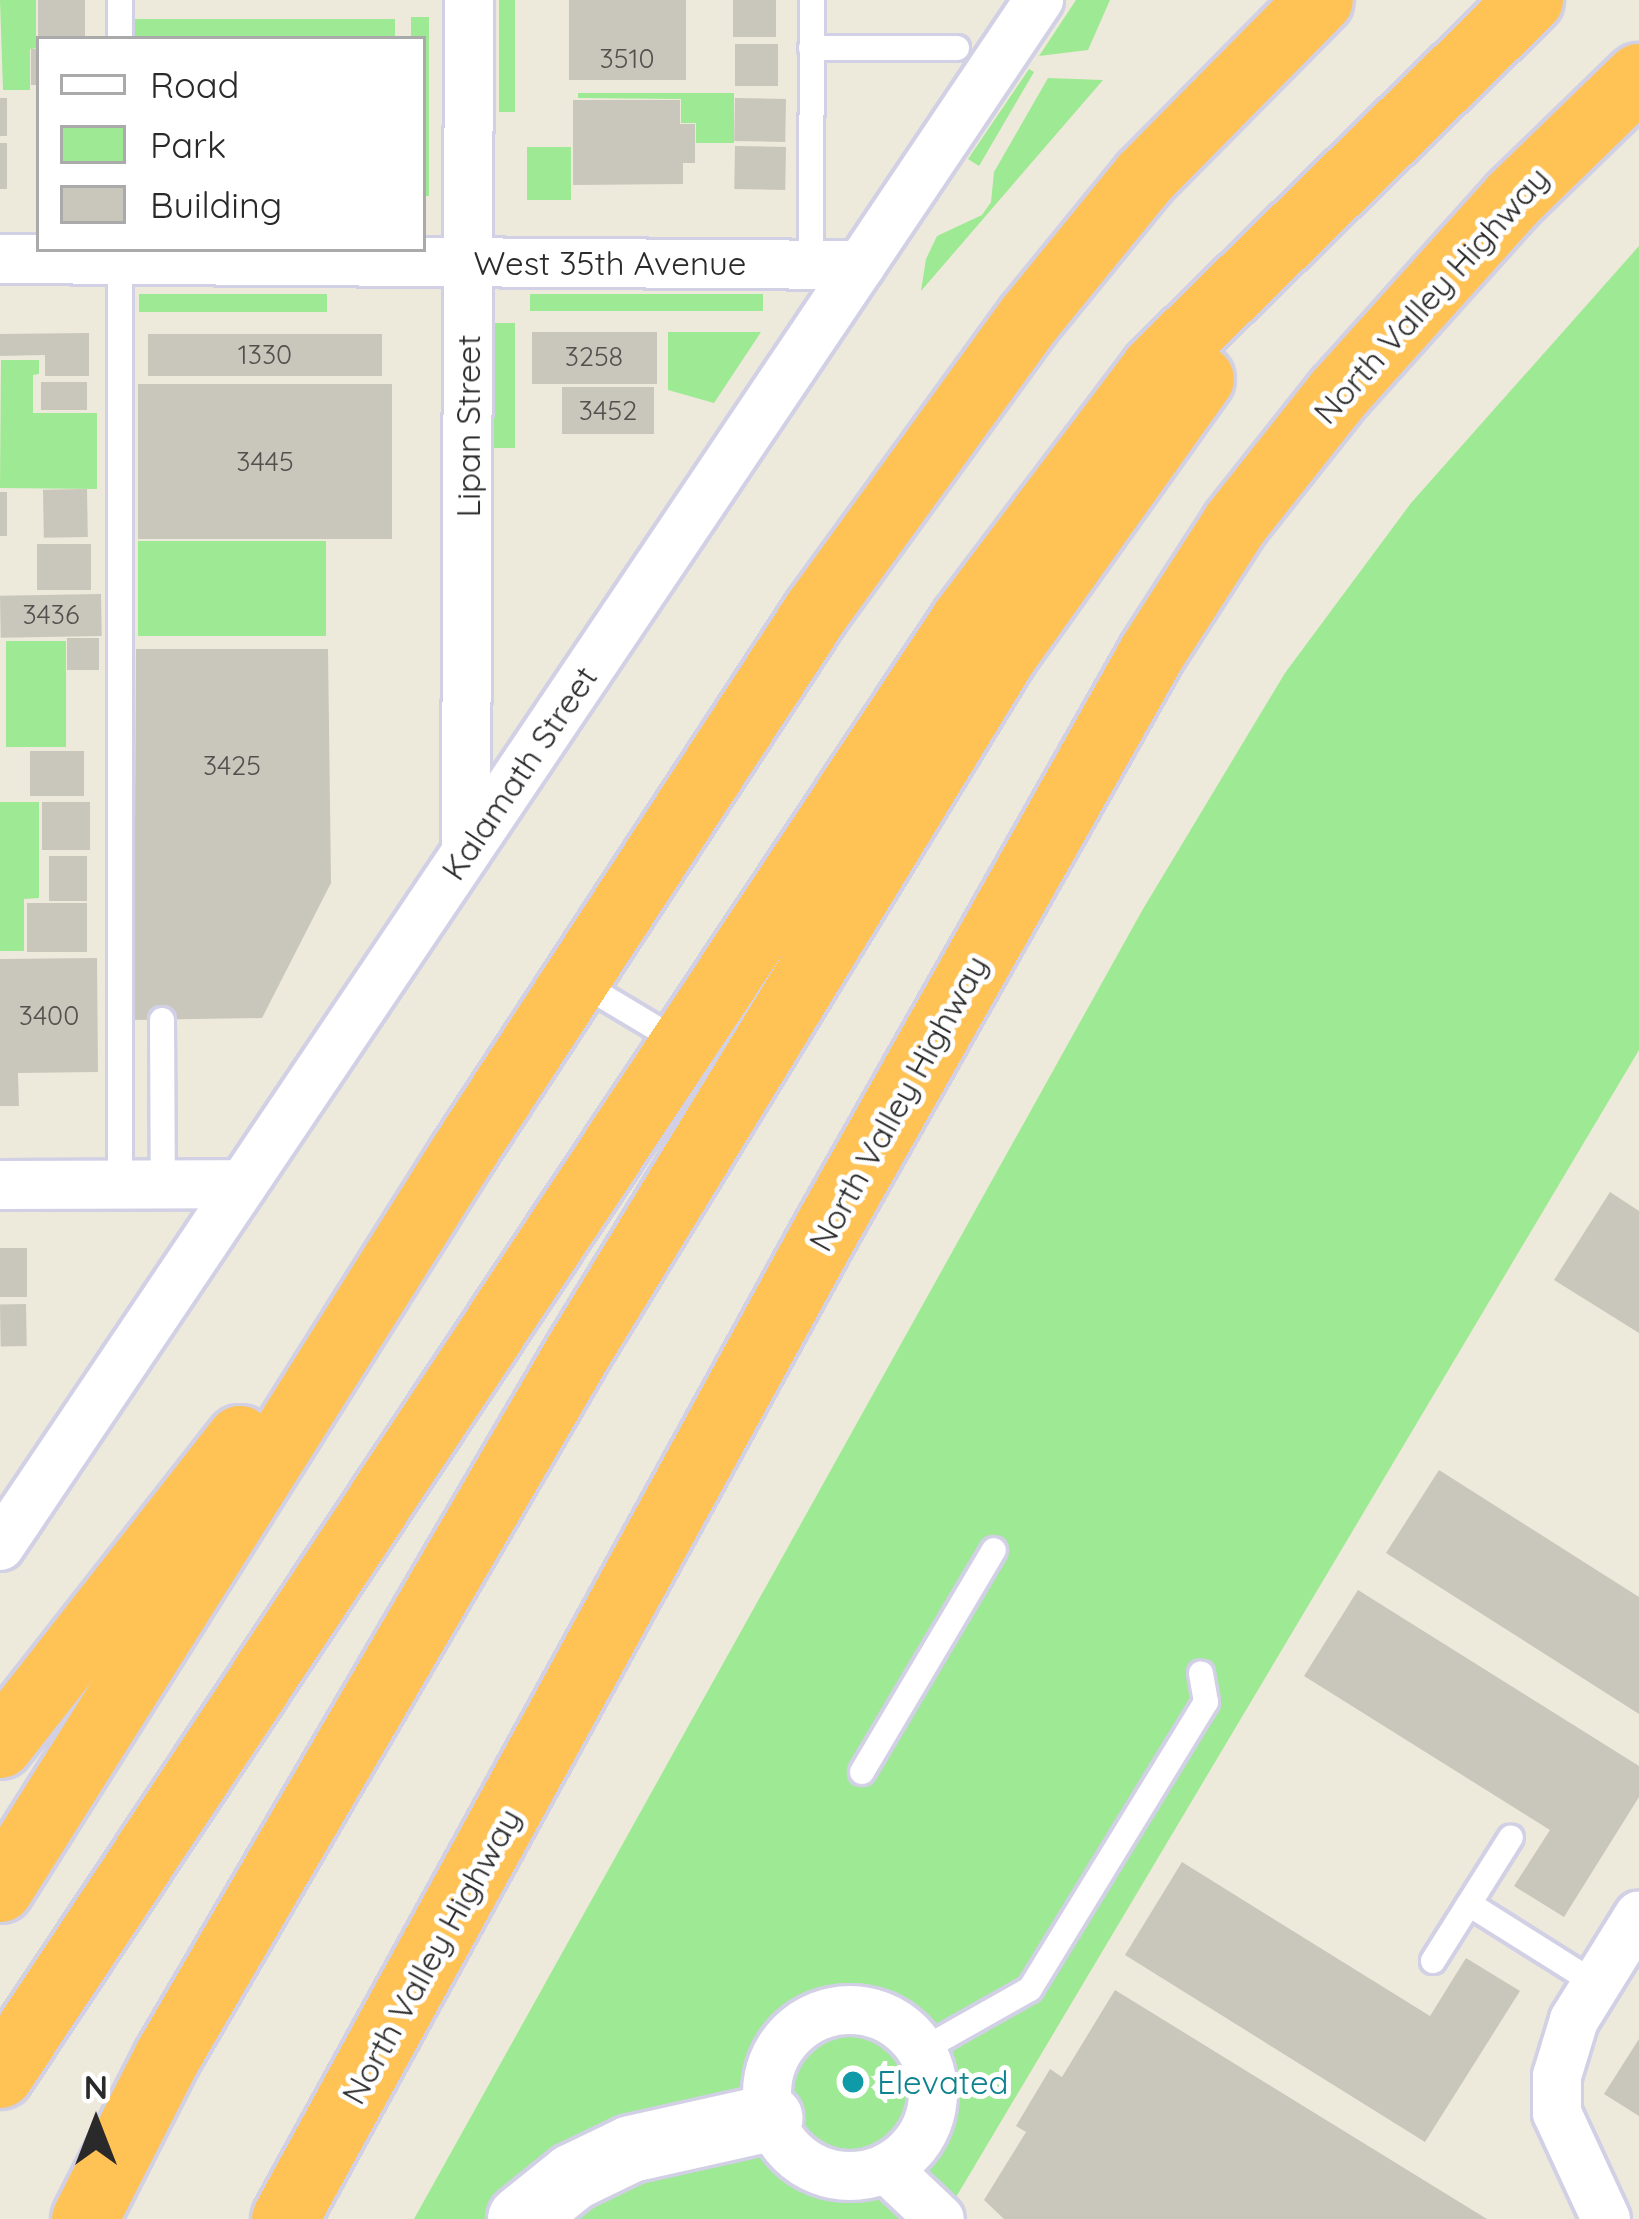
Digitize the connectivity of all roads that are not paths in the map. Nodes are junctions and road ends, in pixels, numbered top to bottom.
1 (120, 0) edge
2 (469, 0) edge
3 (812, 0) edge
4 (1039, 0) edge
5 (1320, 0) edge
6 (1530, 0) edge
7 (120, 36) edge
8 (812, 48) junction
9 (957, 48) dead end
10 (1639, 77) edge
11 (1346, 176) junction
12 (120, 254) edge
13 (0, 259) edge
14 (468, 262) junction
15 (812, 265) junction
16 (861, 265) junction
17 (466, 852) junction
18 (577, 981) junction
19 (162, 1020) dead end
20 (681, 1043) junction
21 (464, 1152) junction
22 (142, 1184) junction
23 (243, 1184) junction
24 (0, 1185) edge
25 (0, 1546) edge
26 (994, 1550) dead end
27 (1201, 1672) dead end
28 (555, 1729) junction
29 (0, 1745) edge
30 (862, 1772) dead end
31 (1511, 1837) dead end
32 (126, 1887) junction
33 (0, 1889) edge
34 (1469, 1904) junction
35 (1639, 1915) edge
36 (1433, 1961) dead end
37 (1596, 1984) junction
38 (922, 2050) junction
39 (0, 2075) edge
40 (770, 2118) junction
41 (0, 2124) edge
42 (886, 2168) junction
43 (85, 2219) edge
44 (285, 2219) edge
45 (334, 2219) edge
46 (520, 2219) edge
47 (940, 2219) edge
48 (1606, 2219) edge

1 - 7 lane
2 - 14 street, Lipan Street
3 - 8 lane
4 - 16 street, Kalamath Street
5 - 18 highway
6 - 11 highway
8 - 9 lane
8 - 15 lane
10 - 28 highway, North Valley Highway
11 - 20 highway
11 - 43 highway
12 - 13 street, West 35th Avenue
12 - 14 street, West 35th Avenue
12 - 22 lane
14 - 15 street, West 35th Avenue
14 - 17 street, Lipan Street
15 - 16 street, West 35th Avenue
16 - 17 street, Kalamath Street
17 - 23 street, Kalamath Street
18 - 20 lane
18 - 21 highway
19 - 22 lane
20 - 32 highway
21 - 29 highway
21 - 33 highway
22 - 23 street
22 - 24 street
23 - 25 street, Kalamath Street
26 - 30 lane
27 - 38 lane
28 - 44 highway, North Valley Highway
28 - 45 highway
31 - 34 lane
32 - 39 highway
32 - 41 highway
34 - 36 lane
34 - 37 lane
35 - 37 street
37 - 48 street
38 - 40 street
38 - 42 street
40 - 42 street
40 - 46 street
42 - 47 street

